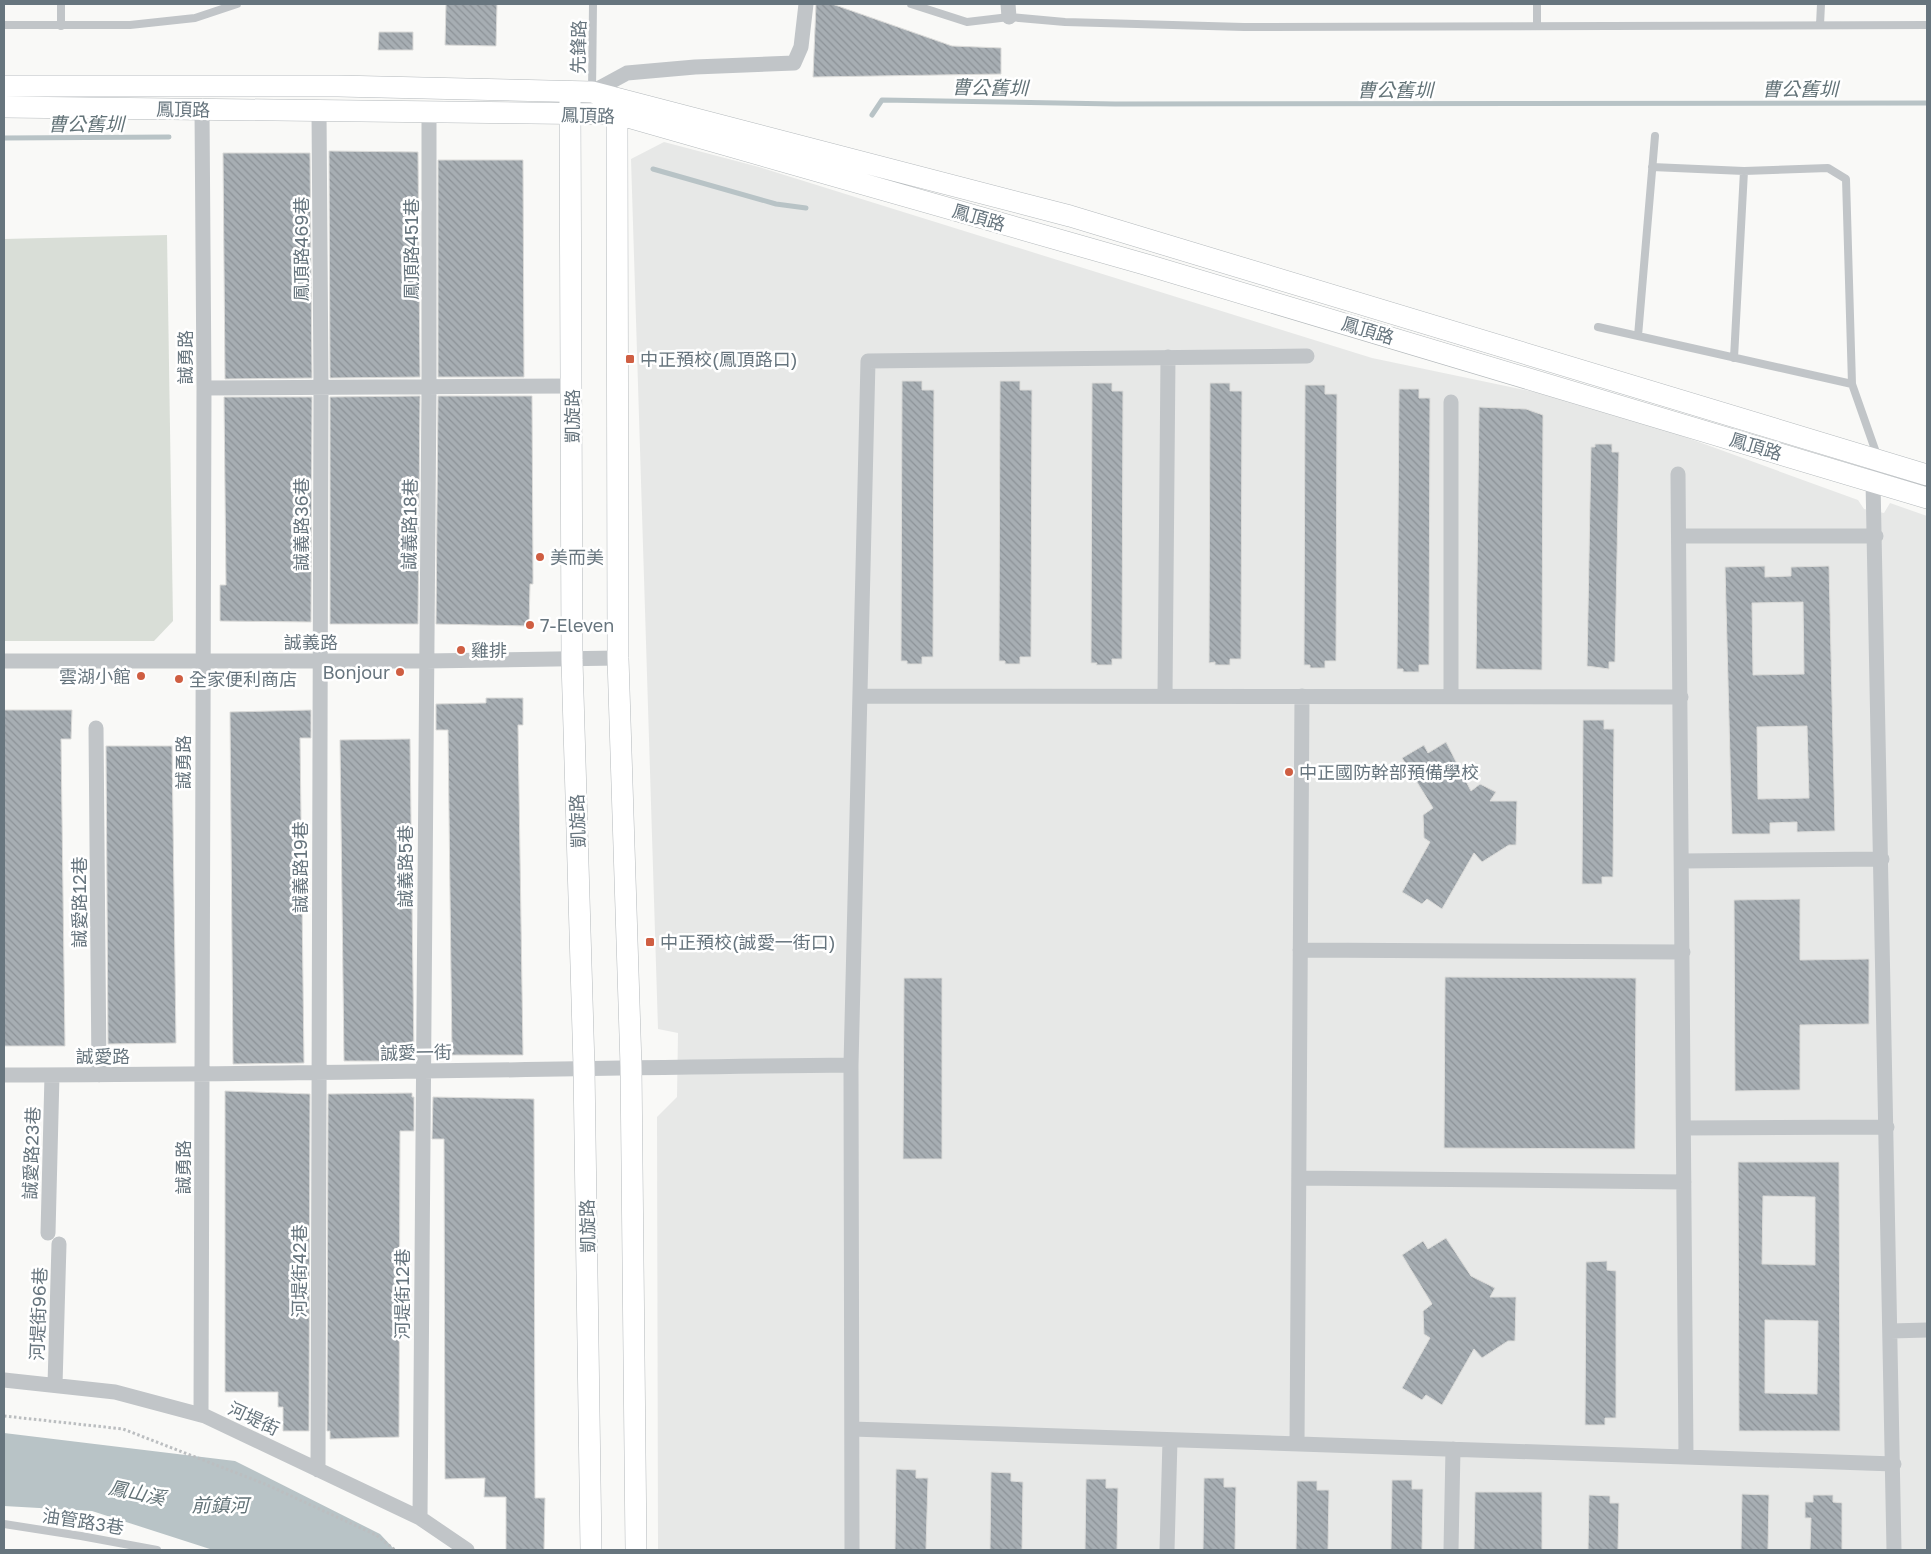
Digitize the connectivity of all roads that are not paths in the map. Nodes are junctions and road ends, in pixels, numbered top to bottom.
1 (61, 4) edge
2 (237, 4) edge
3 (593, 4) edge
4 (806, 4) edge
5 (912, 4) edge
6 (1537, 4) edge
7 (1821, 4) edge
8 (1009, 11) edge
9 (4, 25) edge
10 (1820, 25) junction
11 (1927, 25) edge
12 (61, 26) junction
13 (1537, 26) junction
14 (4, 86) edge
15 (570, 91) junction
16 (592, 92) junction
17 (4, 106) edge
18 (619, 106) junction
19 (202, 109) junction
20 (319, 110) junction
21 (429, 110) junction
22 (571, 113) junction
23 (1655, 136) dead end
24 (1652, 167) junction
25 (1744, 171) junction
26 (1598, 327) dead end
27 (1638, 336) junction
28 (1307, 356) dead end
29 (1168, 357) junction
30 (1734, 358) junction
31 (1852, 384) junction
32 (572, 386) junction
33 (321, 387) junction
34 (429, 387) junction
35 (204, 388) junction
36 (1451, 402) dead end
37 (1878, 460) junction
38 (1678, 474) dead end
39 (1927, 475) edge
40 (1873, 481) junction
41 (1927, 498) edge
42 (1679, 536) junction
43 (1876, 536) junction
44 (618, 658) junction
45 (572, 660) junction
46 (4, 661) edge
47 (202, 661) junction
48 (318, 661) junction
49 (426, 661) junction
50 (860, 696) junction
51 (1165, 696) junction
52 (1302, 696) junction
53 (1451, 696) junction
54 (1681, 696) junction
55 (96, 728) dead end
56 (1882, 859) junction
57 (1682, 861) junction
58 (1300, 950) junction
59 (1683, 952) junction
60 (851, 1065) junction
61 (631, 1066) junction
62 (584, 1067) junction
63 (423, 1070) junction
64 (318, 1072) junction
65 (4, 1075) edge
66 (52, 1075) junction
67 (99, 1075) junction
68 (201, 1075) junction
69 (1887, 1127) junction
70 (1684, 1128) junction
71 (1299, 1178) junction
72 (1684, 1182) junction
73 (48, 1232) dead end
74 (59, 1244) dead end
75 (1927, 1330) edge
76 (1891, 1331) junction
77 (4, 1380) edge
78 (55, 1385) junction
79 (201, 1415) junction
80 (852, 1429) junction
81 (1170, 1440) junction
82 (1297, 1444) junction
83 (1453, 1449) junction
84 (1686, 1457) junction
85 (1894, 1464) junction
86 (318, 1470) junction
87 (420, 1518) junction
88 (4, 1524) edge
89 (157, 1550) edge
90 (467, 1550) edge
91 (591, 1550) edge
92 (636, 1550) edge
93 (852, 1550) edge
94 (1168, 1550) edge
95 (1451, 1550) edge
96 (1894, 1550) edge

1 - 12 lane
2 - 12 lane
3 - 16 lane, 先鋒路
4 - 16 street
5 - 8 lane
6 - 13 lane
7 - 10 lane
8 - 13 lane
9 - 12 lane
10 - 11 lane
10 - 13 lane
14 - 15 main road, 鳳頂路
15 - 16 main road, 鳳頂路
15 - 22 main road, 凱旋路
16 - 18 main road, 鳳頂路
17 - 19 main road, 鳳頂路
18 - 22 main road, 鳳頂路
18 - 37 main road, 鳳頂路
18 - 40 main road, 鳳頂路
18 - 44 main road
19 - 20 main road, 鳳頂路
19 - 35 street, 誠勇路
20 - 21 main road, 鳳頂路
20 - 33 street, 鳳頂路469巷
21 - 22 main road, 鳳頂路
21 - 34 street, 鳳頂路451巷
22 - 32 main road, 凱旋路
23 - 24 lane
24 - 25 lane
24 - 27 lane
25 - 30 lane
25 - 31 lane
26 - 27 lane
27 - 30 lane
28 - 29 street
29 - 50 street
29 - 51 street
30 - 31 lane
31 - 37 lane
32 - 34 street
32 - 45 main road, 凱旋路
33 - 34 street
33 - 35 street
33 - 48 street, 誠義路36巷
34 - 49 street, 誠義路18巷
35 - 47 street, 誠勇路
36 - 53 street
37 - 39 main road, 鳳頂路
37 - 40 street
38 - 42 street
40 - 41 main road, 鳳頂路
40 - 43 street
42 - 43 street
42 - 54 street
43 - 56 street
44 - 45 street, 誠義路
44 - 61 main road
45 - 49 street, 誠義路
45 - 62 main road, 凱旋路
46 - 47 street, 誠義路
47 - 48 street, 誠義路
47 - 68 street, 誠勇路
48 - 49 street, 誠義路
48 - 64 street, 誠義路19巷
49 - 63 street, 誠義路5巷
50 - 51 street
50 - 60 street
51 - 52 street
52 - 53 street
52 - 58 street
53 - 54 street
54 - 57 street
55 - 67 street, 誠愛路12巷
56 - 57 street
56 - 69 street
57 - 59 street
58 - 59 street
58 - 71 street
59 - 70 street
60 - 61 street, 誠愛一街
60 - 80 street
61 - 62 street, 誠愛一街
61 - 92 main road
62 - 63 street, 誠愛一街
62 - 91 main road, 凱旋路
63 - 64 street, 誠愛一街
63 - 87 street, 河堤街12巷
64 - 68 street, 誠愛一街
64 - 86 street, 河堤街42巷
65 - 66 street, 誠愛路
66 - 67 street, 誠愛路
66 - 73 street, 誠愛路23巷
67 - 68 street, 誠愛路
68 - 79 street, 誠勇路
69 - 70 street
69 - 76 street
70 - 72 street
71 - 72 street
71 - 82 street
72 - 84 street
74 - 78 street, 河堤街96巷
75 - 76 street
76 - 85 street
77 - 78 street, 河堤街
78 - 79 street, 河堤街
79 - 86 street, 河堤街
80 - 81 street
80 - 93 street
81 - 82 street
81 - 94 street
82 - 83 street
83 - 84 street
83 - 95 street
84 - 85 street
85 - 96 street
86 - 87 street, 河堤街
87 - 90 street, 河堤街
88 - 89 lane, 油管路3巷

